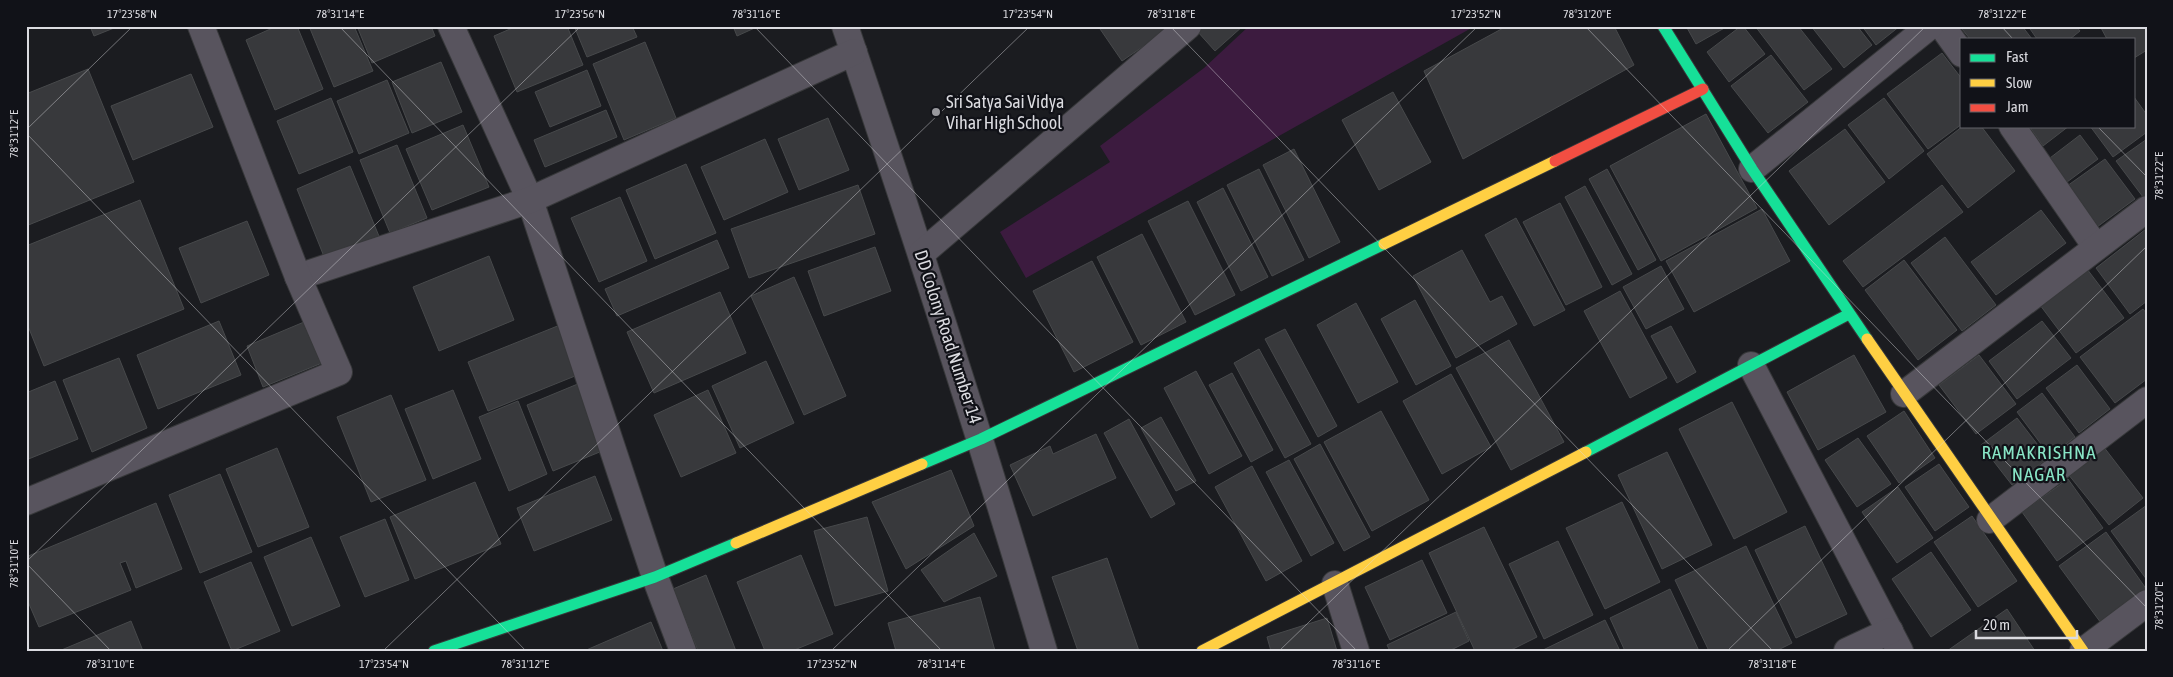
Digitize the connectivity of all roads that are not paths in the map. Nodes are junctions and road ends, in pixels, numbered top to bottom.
1 (201, 26) edge
2 (451, 26) edge
3 (845, 26) edge
4 (1188, 26) edge
5 (1662, 26) edge
6 (1930, 26) edge
7 (1942, 26) edge
8 (1960, 51) edge
9 (854, 52) junction
10 (1703, 89) junction
11 (2013, 128) edge
12 (1752, 170) junction
13 (530, 200) junction
14 (2147, 209) edge
15 (2096, 246) junction
16 (922, 253) junction
17 (298, 277) junction
18 (1849, 314) junction
19 (1750, 365) junction
20 (1904, 394) junction
21 (2147, 400) edge
22 (981, 439) junction
23 (26, 502) edge
24 (1990, 520) junction
25 (655, 577) junction
26 (1335, 584) junction
27 (2147, 603) edge
28 (1895, 641) edge
29 (434, 651) edge
30 (683, 651) edge
31 (1044, 651) edge
32 (1202, 651) edge
33 (1356, 651) edge
34 (1847, 651) edge
35 (2083, 651) edge

1 - 17 street
2 - 13 street
3 - 9 street, DD Colony Road Number 14
4 - 16 street
5 - 10 street
6 - 12 street
7 - 8 street
9 - 13 street
9 - 16 street, DD Colony Road Number 14
10 - 12 street
10 - 22 street
11 - 15 street
12 - 18 street
13 - 17 street
13 - 25 street
14 - 15 street
15 - 20 street
16 - 22 street, DD Colony Road Number 14
17 - 23 street
18 - 19 street
18 - 20 street
19 - 26 street
19 - 28 street
20 - 24 street
21 - 24 street
22 - 25 street
22 - 31 street, DD Colony Road Number 14
24 - 35 street
25 - 29 street
25 - 30 street
26 - 32 street
26 - 33 street
27 - 35 street
28 - 34 street

